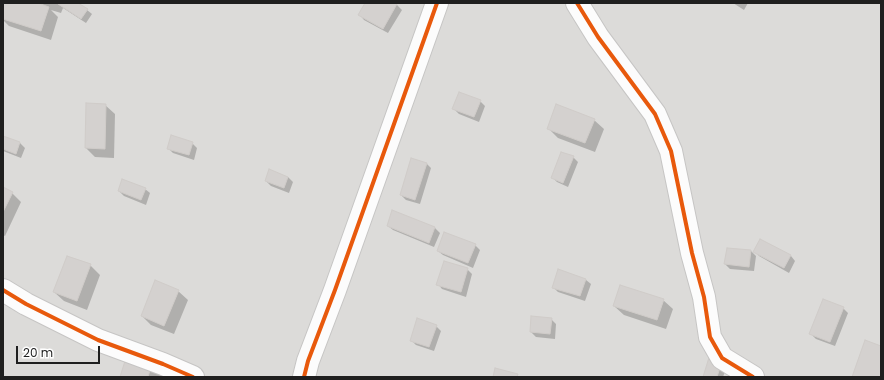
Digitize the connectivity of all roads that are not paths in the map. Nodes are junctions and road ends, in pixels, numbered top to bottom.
1 (437, 3) edge
2 (577, 3) edge
3 (3, 290) edge
4 (193, 377) edge
5 (304, 377) edge
6 (753, 377) edge

1 - 5 street
2 - 6 street
3 - 4 street

